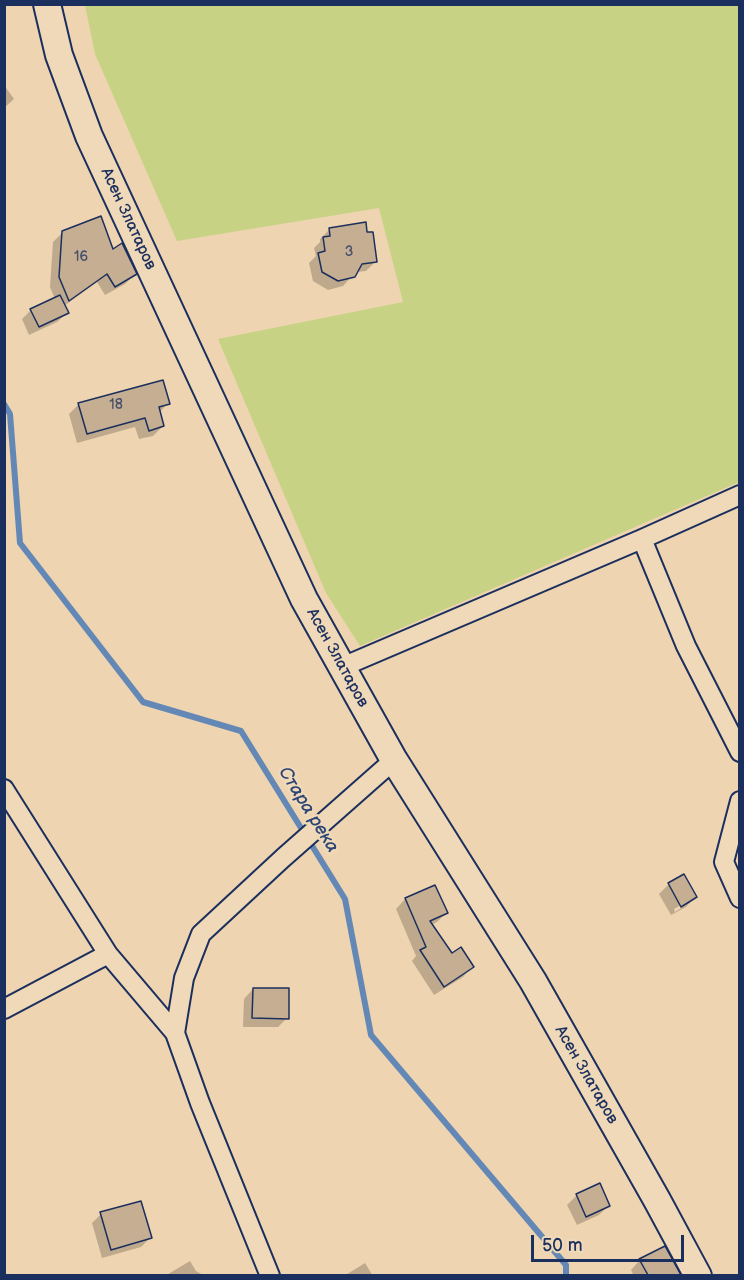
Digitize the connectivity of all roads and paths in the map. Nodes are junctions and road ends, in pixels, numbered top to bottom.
1 (47, 4) edge
2 (740, 495) edge
3 (642, 539) junction
4 (342, 667) junction
5 (740, 752) edge
6 (394, 760) junction
7 (4, 789) edge
8 (740, 801) edge
9 (740, 898) edge
10 (108, 954) junction
11 (4, 1009) edge
12 (175, 1033) junction
13 (270, 1275) edge
14 (698, 1275) edge

1 - 4 street, Асен Златаров
2 - 3 street
3 - 4 street
3 - 5 street
4 - 6 street, Асен Златаров
6 - 12 street
6 - 14 street, Асен Златаров
7 - 10 street
8 - 9 street
10 - 11 street
10 - 12 street
12 - 13 street

